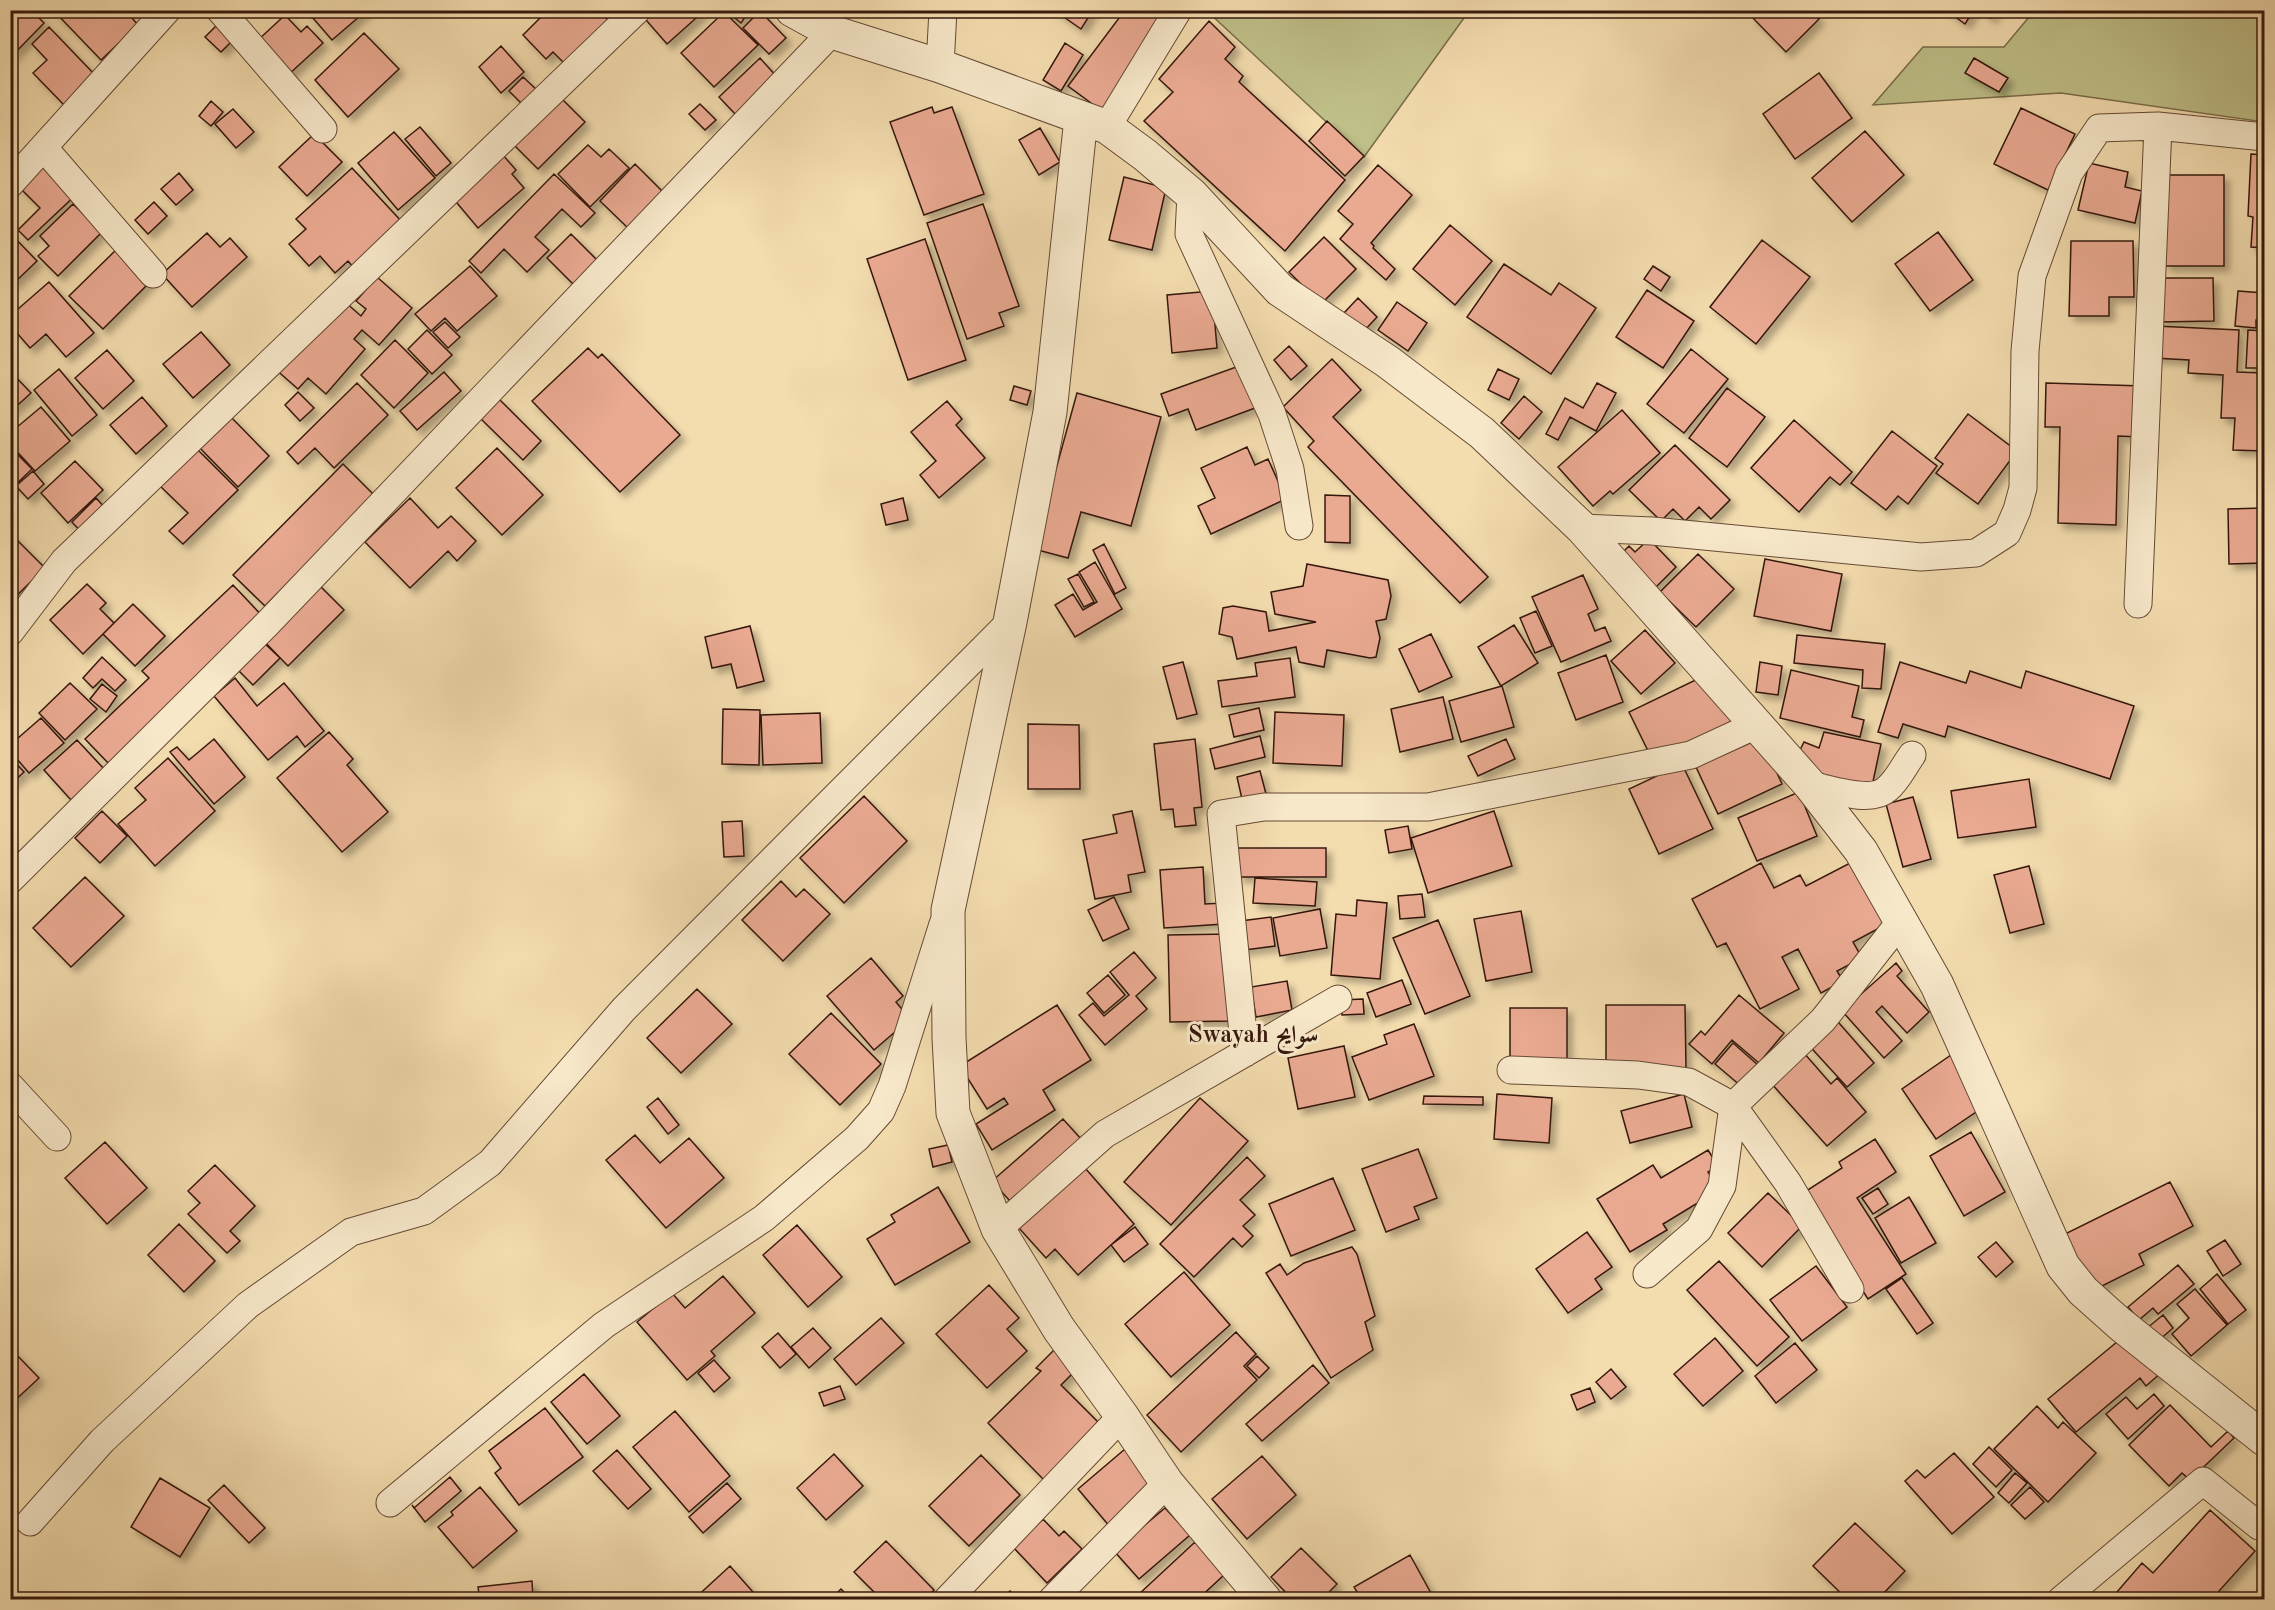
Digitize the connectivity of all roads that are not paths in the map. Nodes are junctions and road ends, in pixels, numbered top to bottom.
1 (167, 10) edge
2 (220, 10) edge
3 (637, 10) edge
4 (792, 10) edge
5 (943, 10) edge
6 (1178, 10) edge
7 (832, 32) junction
8 (940, 66) junction
9 (1094, 122) junction
10 (2158, 126) junction
11 (323, 129) dead end
12 (2265, 137) edge
13 (44, 148) junction
14 (10, 184) edge
15 (1191, 194) junction
16 (153, 274) dead end
17 (1299, 526) dead end
18 (1582, 528) junction
19 (2138, 604) dead end
20 (1010, 622) junction
21 (10, 632) edge
22 (1758, 724) junction
23 (1912, 755) dead end
24 (1810, 785) junction
25 (10, 880) edge
26 (948, 910) junction
27 (1901, 921) junction
28 (1338, 999) dead end
29 (1245, 1053) junction
30 (1511, 1070) dead end
31 (10, 1086) edge
32 (1733, 1106) junction
33 (57, 1137) dead end
34 (998, 1229) junction
35 (1647, 1274) dead end
36 (1850, 1289) dead end
37 (1122, 1416) junction
38 (2265, 1438) edge
39 (1167, 1483) junction
40 (390, 1503) dead end
41 (30, 1522) dead end
42 (2265, 1522) edge
43 (947, 1599) edge
44 (1052, 1599) edge
45 (1265, 1599) edge
46 (2061, 1599) edge

1 - 13 street
2 - 11 street
3 - 21 street
4 - 7 street
5 - 8 street
6 - 9 street
7 - 8 street
7 - 25 street
8 - 9 street
9 - 15 street
9 - 20 street
10 - 12 street
10 - 18 street
10 - 19 street
13 - 14 street
13 - 16 street
15 - 17 street
15 - 18 street
18 - 22 street
20 - 26 street
20 - 41 street
22 - 24 street
22 - 29 street
23 - 24 street
24 - 27 street
26 - 34 street
26 - 40 street
27 - 32 street
27 - 38 street
28 - 29 street
29 - 34 street
30 - 32 street
31 - 33 street
32 - 35 street
32 - 36 street
34 - 37 street
37 - 39 street
37 - 43 street
39 - 44 street
39 - 45 street
42 - 46 street

